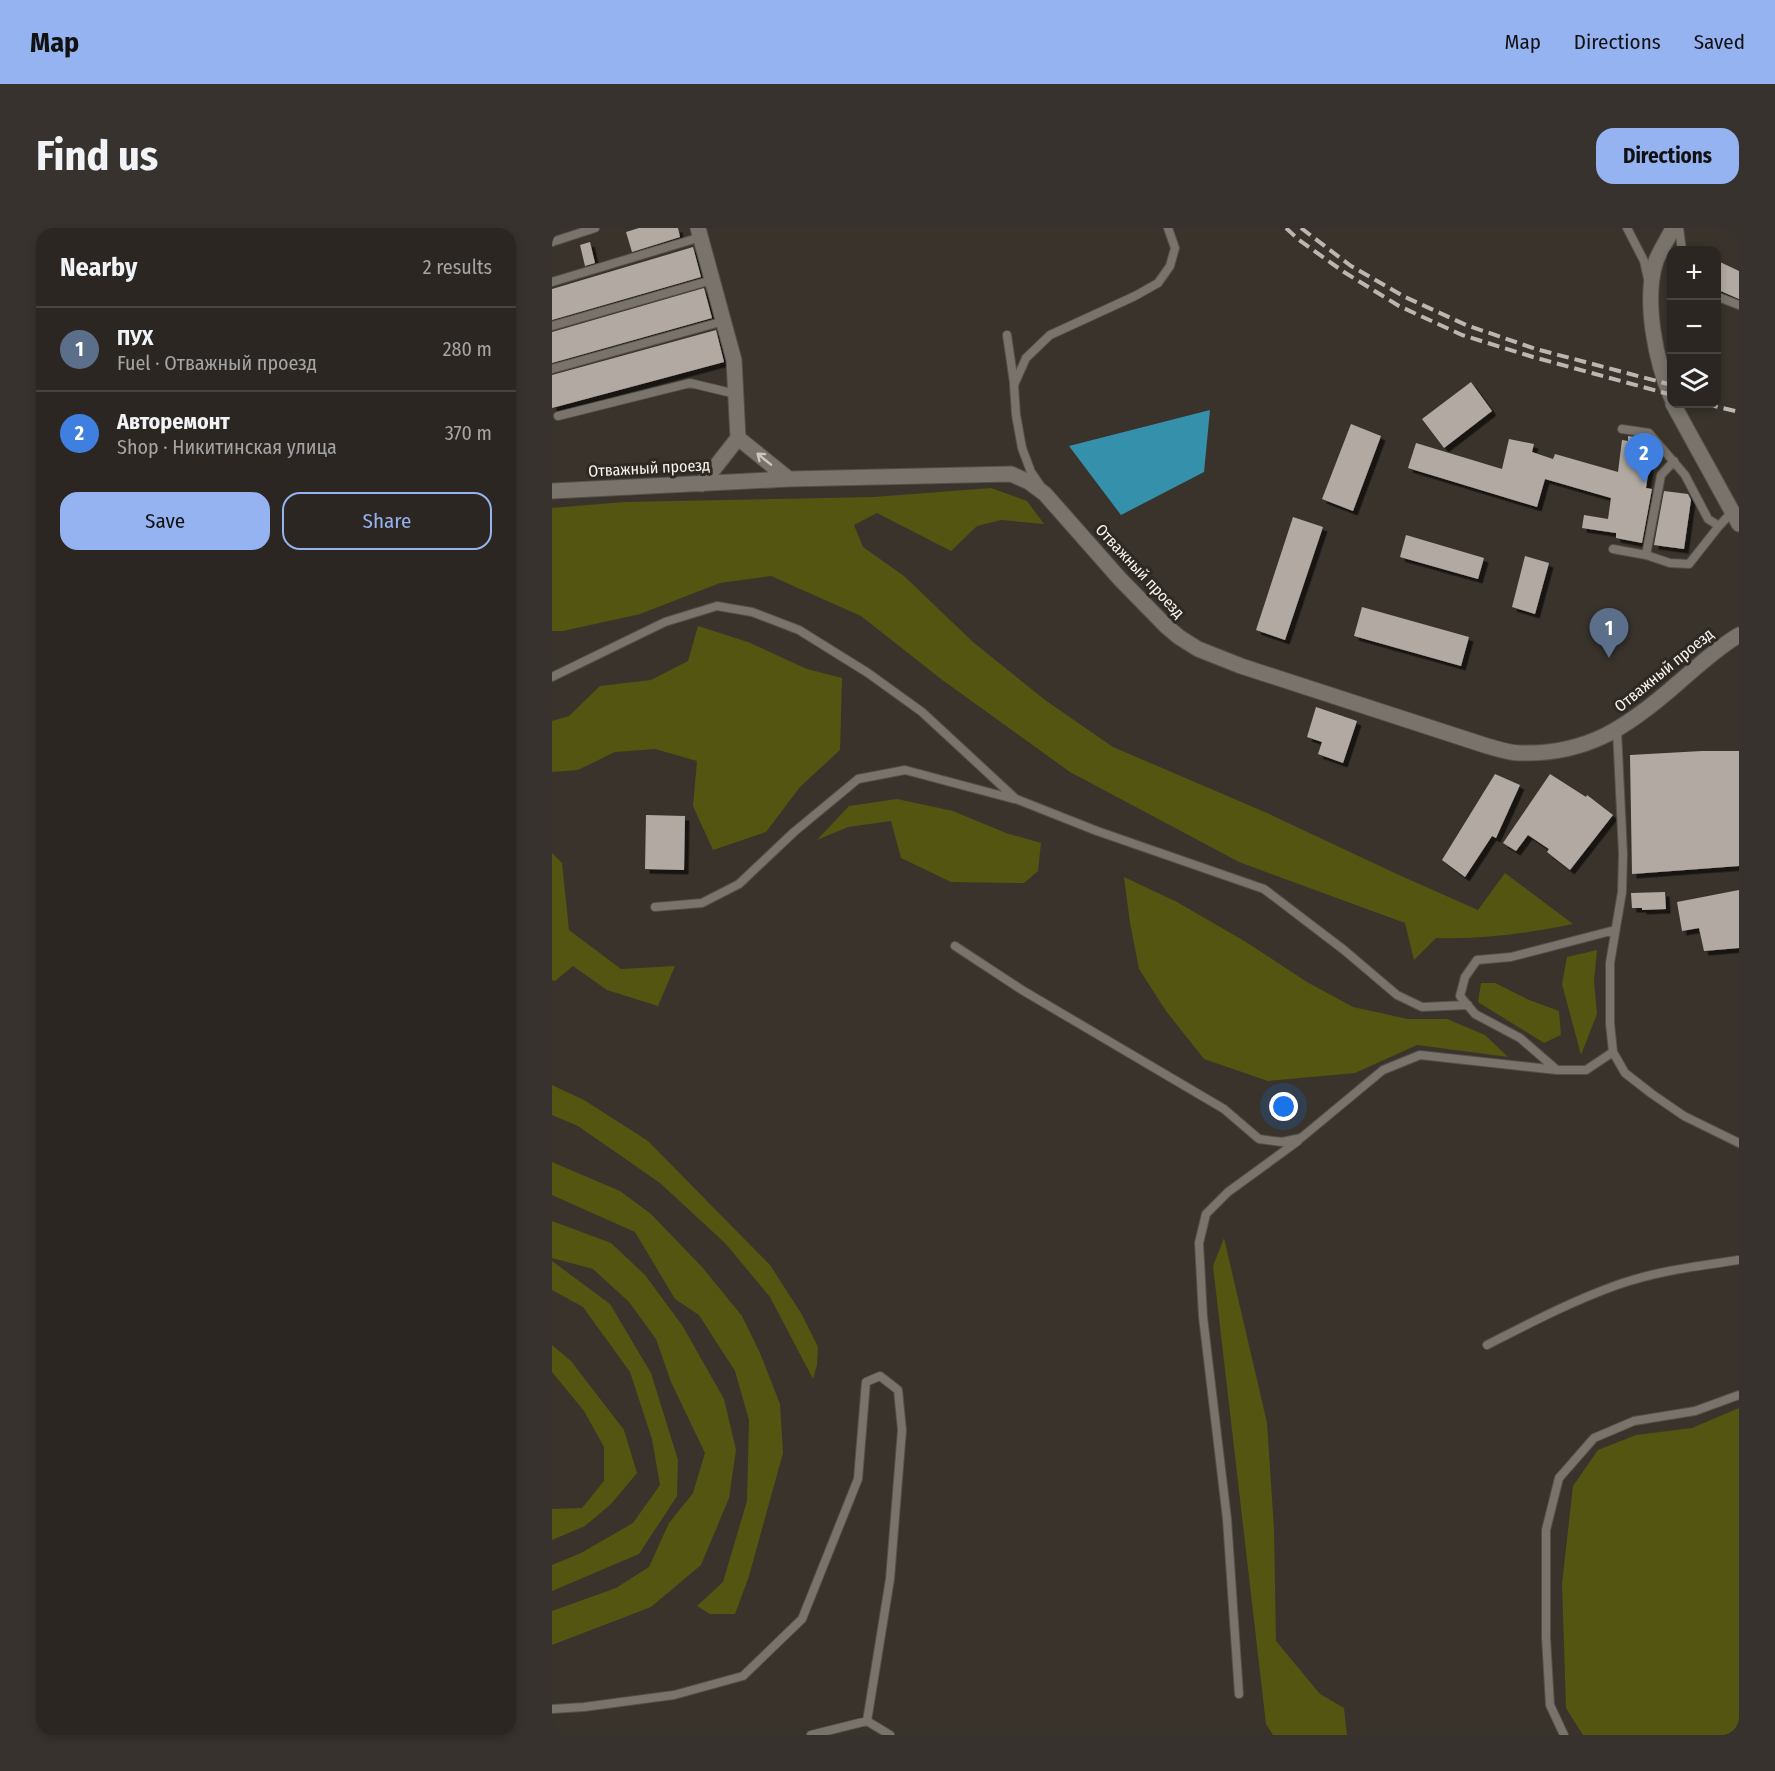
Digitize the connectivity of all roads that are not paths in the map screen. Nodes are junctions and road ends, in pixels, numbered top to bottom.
1 (595, 228) edge
2 (1168, 228) edge
3 (1628, 228) edge
4 (1674, 228) edge
5 (1679, 228) edge
6 (700, 232) edge
7 (552, 242) edge
8 (1681, 246) edge
9 (712, 280) junction
10 (552, 282) edge
11 (1651, 290) junction
12 (1721, 298) edge
13 (1739, 305) edge
14 (723, 321) junction
15 (552, 326) edge
16 (1007, 334) dead end
17 (552, 369) edge
18 (1014, 385) junction
19 (1667, 388) edge
20 (736, 394) junction
21 (1676, 408) edge
22 (558, 416) dead end
23 (1622, 429) dead end
24 (738, 438) junction
25 (1674, 461) junction
26 (789, 479) junction
27 (702, 483) junction
28 (552, 491) edge
29 (1046, 494) junction
30 (1735, 518) edge
31 (1719, 526) junction
32 (1613, 549) dead end
33 (1646, 555) junction
34 (1739, 635) edge
35 (552, 677) edge
36 (1617, 730) junction
37 (1016, 799) junction
38 (655, 907) dead end
39 (1615, 930) junction
40 (955, 946) dead end
41 (1468, 1005) junction
42 (1613, 1052) junction
43 (1557, 1070) junction
44 (1301, 1138) junction
45 (1739, 1143) edge
46 (1739, 1260) edge
47 (1487, 1345) dead end
48 (1739, 1395) edge
49 (1239, 1694) dead end
50 (552, 1709) edge
51 (867, 1721) junction
52 (811, 1735) edge
53 (890, 1735) edge
54 (1564, 1735) edge

1 - 7 lane
2 - 18 lane
3 - 11 lane
4 - 11 street
5 - 8 lane
6 - 9 street
6 - 10 lane
9 - 14 street
9 - 15 lane
11 - 19 street
12 - 13 lane
14 - 17 lane
14 - 20 street
16 - 18 lane
18 - 29 lane
20 - 22 lane
20 - 24 street
21 - 30 street
23 - 25 lane
26 -> 24 street
24 - 27 street
25 - 31 lane
25 - 33 lane
26 - 27 street, Отважный проезд
26 - 29 street, Отважный проезд
27 - 28 street, Отважный проезд
29 - 36 street, Отважный проезд
30 - 31 lane
31 - 33 lane
32 - 33 lane
34 - 36 street, Отважный проезд
35 - 37 lane
36 - 39 lane
37 - 38 lane
37 - 41 lane
39 - 41 lane
39 - 42 lane
40 - 44 lane
41 - 43 lane
42 - 43 lane
42 - 45 lane
43 - 44 lane
44 - 49 lane
46 - 47 lane
48 - 54 lane
50 - 51 lane
51 - 52 lane
51 - 53 lane

